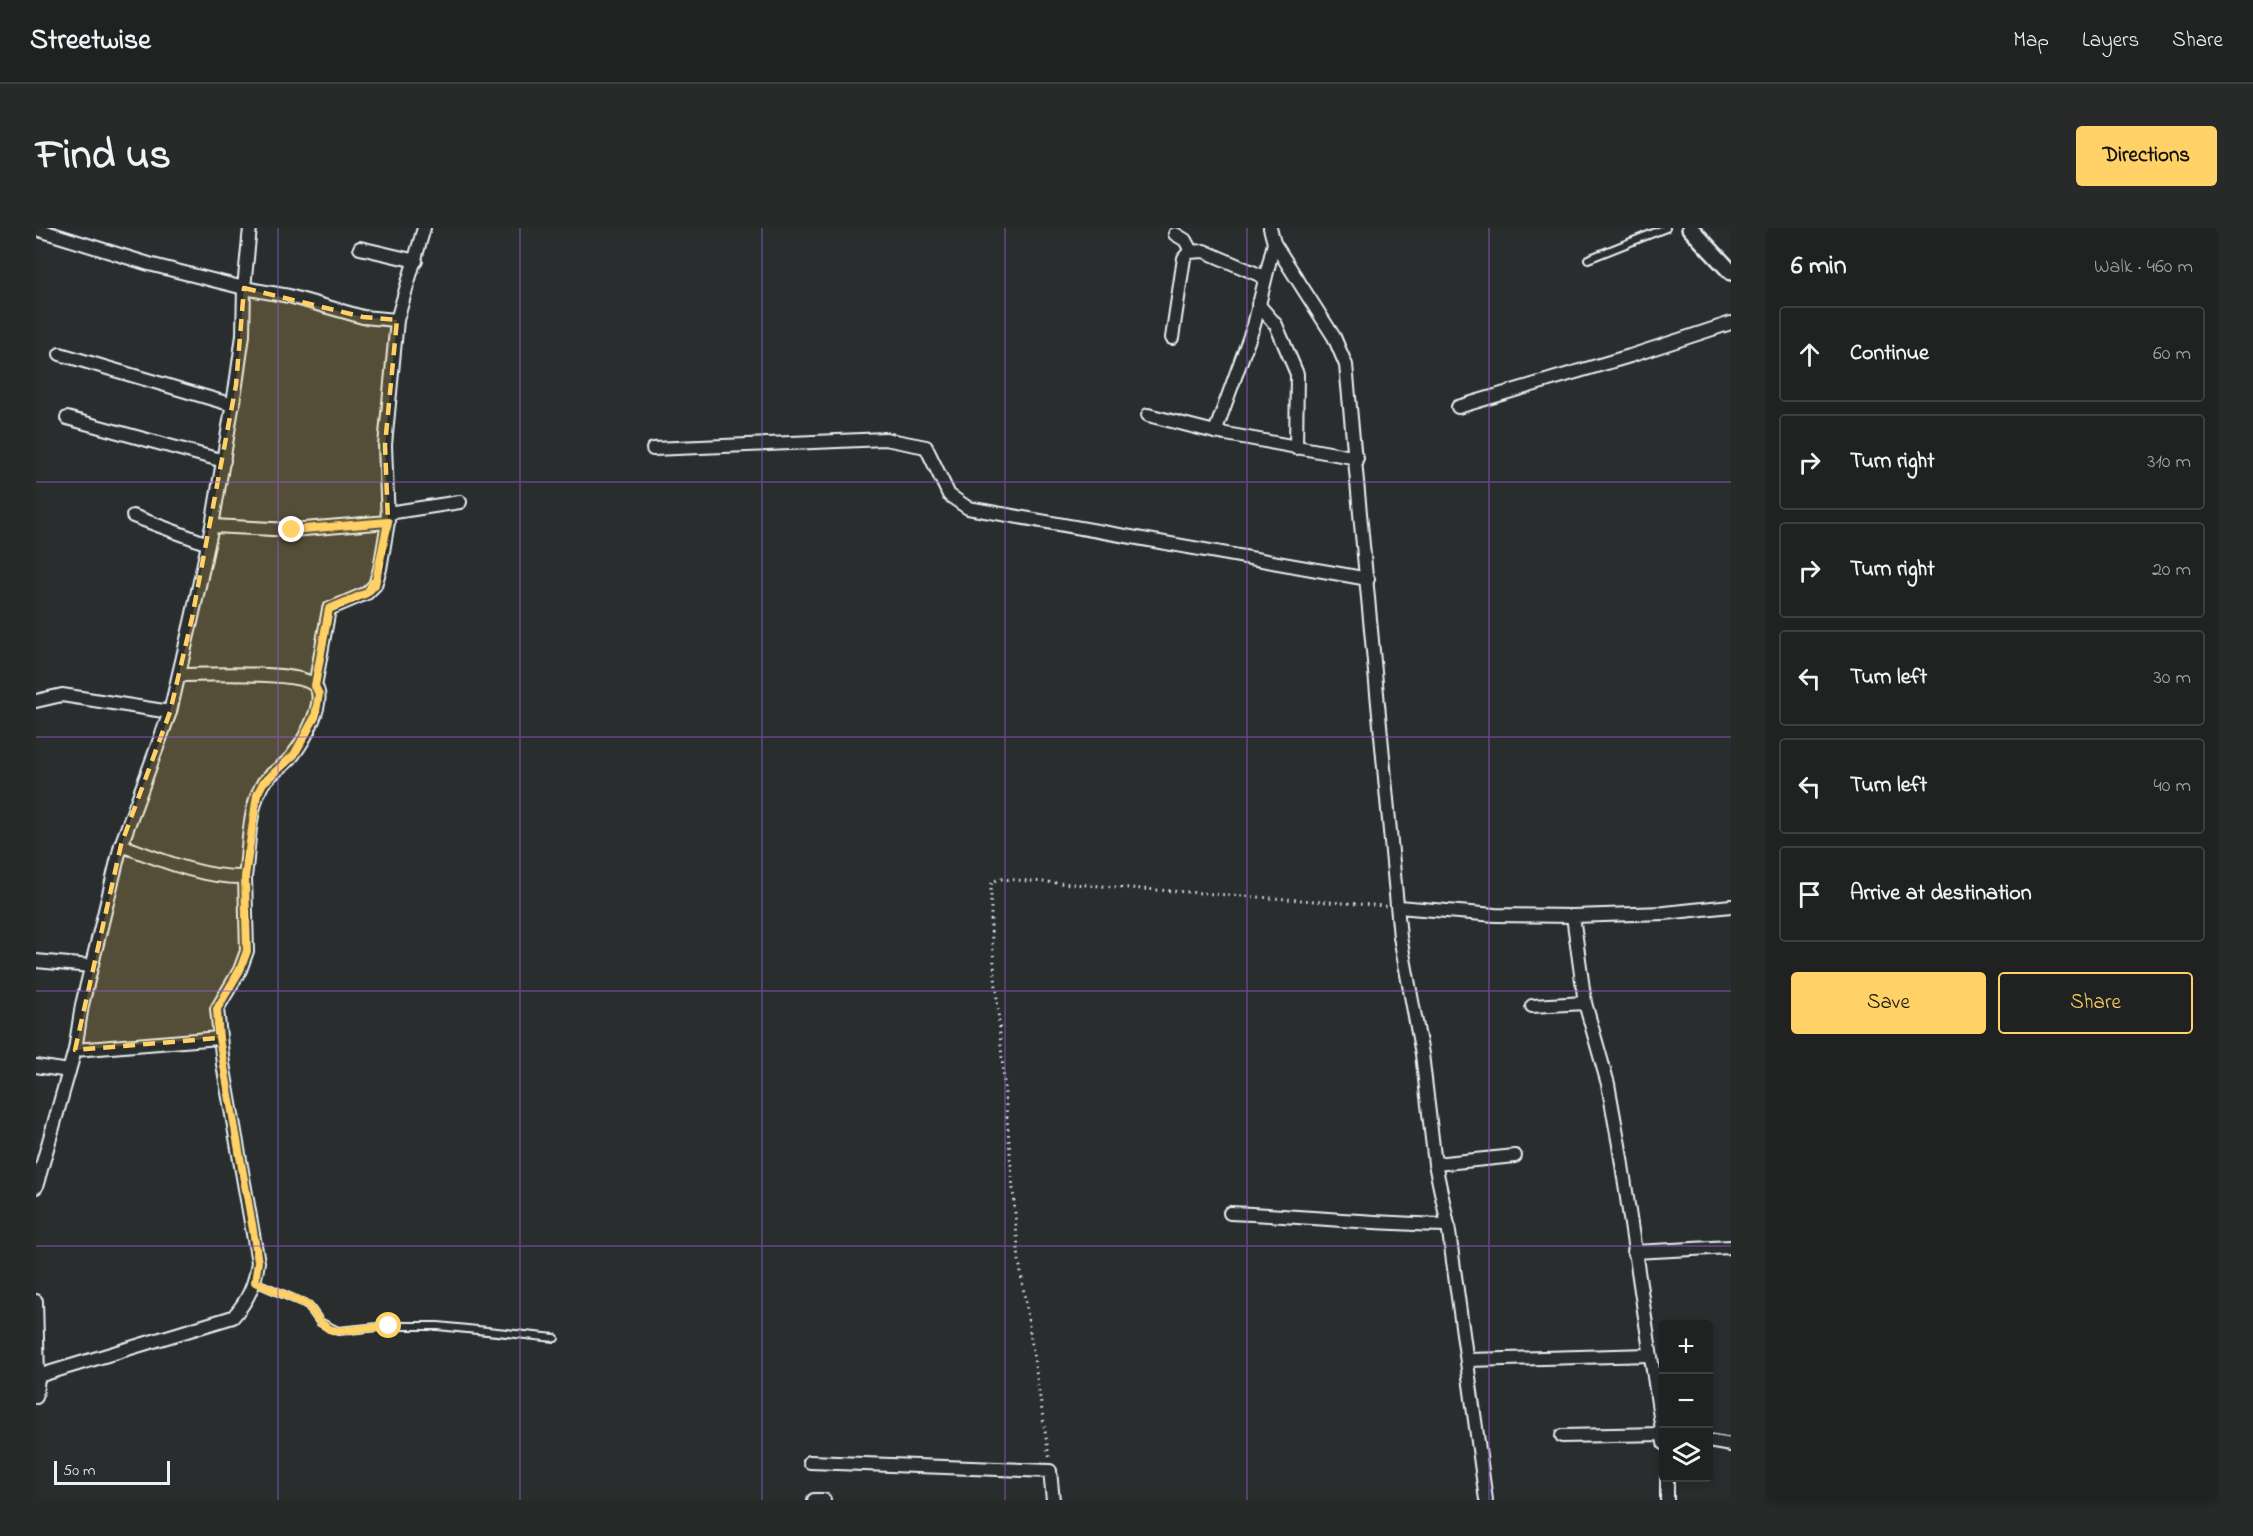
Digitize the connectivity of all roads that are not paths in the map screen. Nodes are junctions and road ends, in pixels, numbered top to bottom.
1 (250, 228) edge
2 (424, 228) edge
3 (1270, 228) edge
4 (1666, 228) edge
5 (1690, 228) edge
6 (36, 229) edge
7 (1175, 234) dead end
8 (1274, 243) junction
9 (360, 248) dead end
10 (1191, 250) junction
11 (1588, 259) dead end
12 (416, 261) junction
13 (1731, 272) edge
14 (1264, 277) junction
15 (244, 288) junction
16 (1258, 304) junction
17 (397, 320) junction
18 (1731, 323) edge
19 (1172, 338) dead end
20 (60, 354) dead end
21 (233, 405) junction
22 (1458, 407) dead end
23 (1148, 415) dead end
24 (67, 418) dead end
25 (1215, 432) junction
26 (1296, 448) junction
27 (653, 449) dead end
28 (1357, 458) junction
29 (224, 461) junction
30 (460, 502) dead end
31 (133, 516) dead end
32 (388, 517) junction
33 (212, 526) junction
34 (208, 543) junction
35 (1368, 579) junction
36 (178, 675) junction
37 (315, 686) junction
38 (36, 700) edge
39 (170, 712) junction
40 (121, 845) junction
41 (245, 877) junction
42 (1731, 906) edge
43 (1398, 907) junction
44 (1574, 916) junction
45 (36, 961) edge
46 (91, 966) junction
47 (1585, 1003) junction
48 (1532, 1006) dead end
49 (219, 1038) junction
50 (75, 1050) junction
51 (36, 1066) edge
52 (69, 1071) junction
53 (1515, 1156) dead end
54 (1436, 1164) junction
55 (36, 1187) edge
56 (1230, 1213) dead end
57 (1448, 1225) junction
58 (1731, 1247) edge
59 (1634, 1252) junction
60 (255, 1282) junction
61 (36, 1301) edge
62 (555, 1338) dead end
63 (1650, 1355) junction
64 (1468, 1360) junction
65 (38, 1376) junction
66 (36, 1397) edge
67 (1662, 1428) edge
68 (1562, 1436) dead end
69 (1659, 1437) edge
70 (1713, 1442) edge
71 (1731, 1445) edge
72 (810, 1462) dead end
73 (1667, 1482) edge
74 (814, 1500) edge
75 (825, 1500) edge
76 (1053, 1500) edge
77 (1486, 1500) edge
78 (1667, 1500) edge

1 - 15 street
2 - 12 street
3 - 8 street
4 - 11 lane
5 - 13 street
6 - 15 street
7 - 10 street
8 - 14 street
8 - 28 street
9 - 12 street
10 - 14 street
10 - 19 street
12 - 17 street
14 - 16 street
15 - 17 street
15 - 21 street
16 - 25 street
16 - 26 street
17 - 32 street
18 - 22 street
20 - 21 street
21 - 29 street
23 - 25 street
24 - 29 street
25 - 26 street
26 - 28 street
27 - 35 street
28 - 35 street
29 - 33 street
30 - 32 street
31 - 34 street
32 - 33 street
32 - 37 street
33 - 34 street
34 - 36 street
35 - 43 street
36 - 37 street
36 - 39 street
37 - 41 street
38 - 39 street
39 - 40 street
40 - 41 street
40 - 46 street
41 - 49 street
42 - 44 street
43 - 44 street
43 - 54 street
44 - 47 street
45 - 46 street
46 - 50 street
47 - 48 street
47 - 59 street
49 - 50 street
49 - 60 street
50 - 52 street
51 - 52 street
52 - 55 street
53 - 54 street
54 - 57 street
56 - 57 street
57 - 64 street
58 - 59 street
59 - 63 street
60 - 62 lane
60 - 65 street
61 - 65 street
63 - 64 street
63 - 67 street
64 - 77 street
65 - 66 street
68 - 69 street
70 - 71 street
72 - 76 street
73 - 78 street
74 - 75 street

